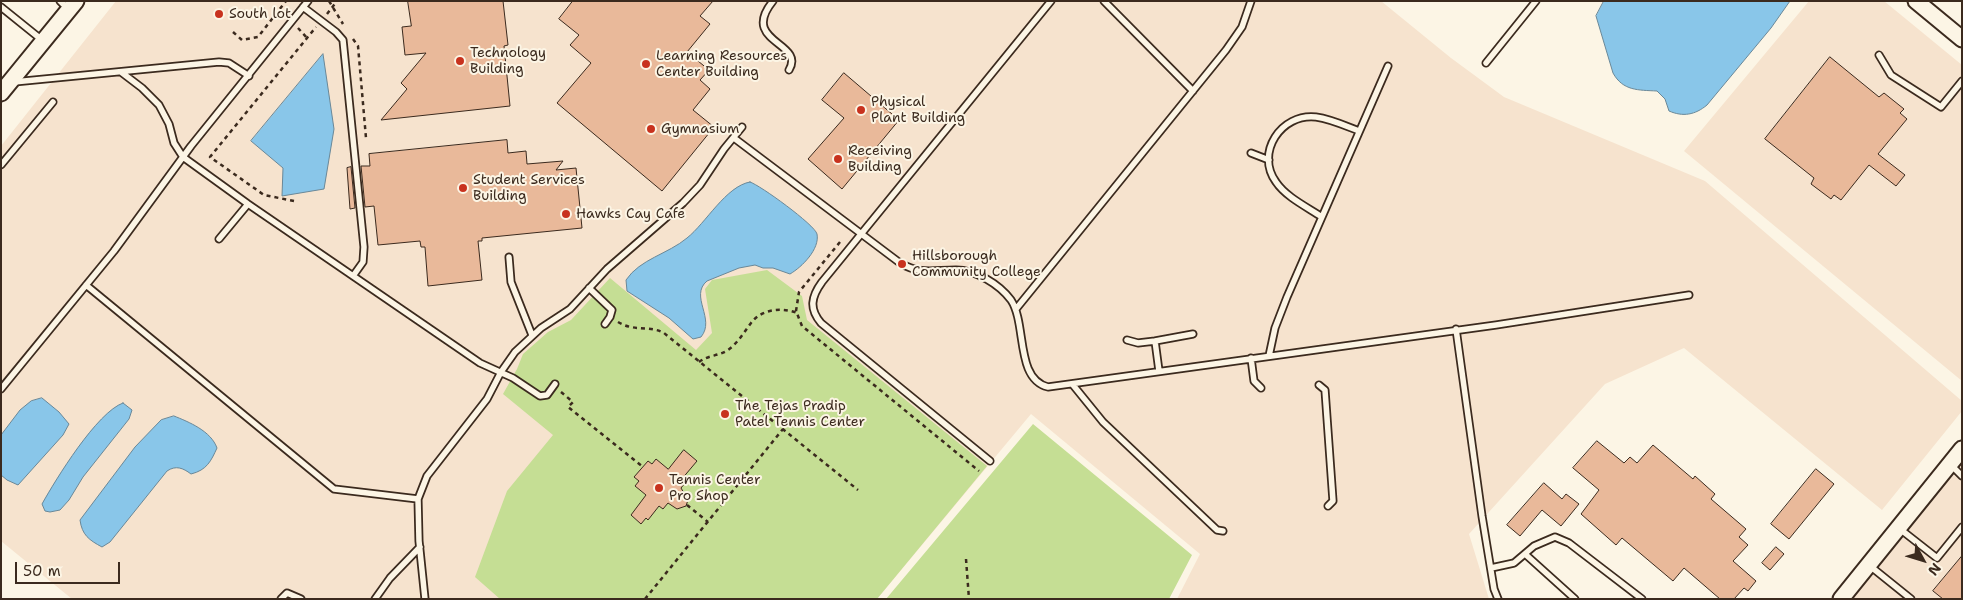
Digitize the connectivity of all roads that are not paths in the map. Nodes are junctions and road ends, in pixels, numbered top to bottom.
1 (308, 1) edge
2 (773, 1) edge
3 (1051, 1) edge
4 (1104, 1) edge
5 (1251, 1) edge
6 (1536, 1) edge
7 (1916, 1) edge
8 (66, 2) edge
9 (1, 7) edge
10 (303, 7) junction
11 (1962, 39) edge
12 (44, 41) junction
13 (1879, 55) dead end
14 (1486, 63) dead end
15 (1388, 66) dead end
16 (789, 70) dead end
17 (121, 72) junction
18 (249, 76) junction
19 (1962, 81) edge
20 (6, 88) edge
21 (1193, 91) junction
22 (52, 102) dead end
23 (742, 128) dead end
24 (1360, 131) junction
25 (734, 138) junction
26 (1251, 152) dead end
27 (183, 157) junction
28 (1269, 160) junction
29 (1, 165) edge
30 (248, 204) junction
31 (1322, 217) junction
32 (861, 234) junction
33 (219, 239) dead end
34 (509, 257) dead end
35 (353, 276) junction
36 (86, 285) junction
37 (589, 288) junction
38 (1689, 295) dead end
39 (1016, 309) junction
40 (605, 324) dead end
41 (1456, 329) junction
42 (1193, 334) dead end
43 (532, 335) junction
44 (1127, 340) dead end
45 (1154, 341) junction
46 (1269, 356) junction
47 (1251, 358) junction
48 (1159, 371) junction
49 (501, 372) junction
50 (555, 385) road end
51 (1073, 385) junction
52 (1319, 385) dead end
53 (1261, 388) dead end
54 (1, 389) edge
55 (1962, 449) edge
56 (990, 460) dead end
57 (1950, 464) junction
58 (1962, 476) edge
59 (418, 499) junction
60 (1328, 506) dead end
61 (1962, 527) edge
62 (1898, 528) junction
63 (1223, 531) dead end
64 (420, 547) junction
65 (1525, 554) junction
66 (1868, 565) junction
67 (1491, 568) junction
68 (1908, 598) edge
69 (281, 599) edge
70 (301, 599) edge
71 (375, 599) edge
72 (425, 599) edge
73 (1498, 599) edge
74 (1575, 599) edge
75 (1642, 599) edge
76 (1841, 599) edge

1 - 10 lane
2 - 16 lane
3 - 32 lane
4 - 21 lane
5 - 21 lane
6 - 14 lane
7 - 11 street
8 - 12 street
9 - 12 lane
10 - 18 lane
10 - 35 lane
12 - 20 street
13 - 19 lane
15 - 24 lane
17 - 18 lane
17 - 20 lane
17 - 27 lane
18 - 27 lane
21 - 39 lane
22 - 29 lane
23 - 25 lane
24 - 28 lane
24 - 31 lane
25 - 32 lane
25 - 37 lane
26 - 28 lane
27 - 30 lane
27 - 36 lane
28 - 31 lane
30 - 33 lane
30 - 35 lane
31 - 46 lane
32 - 39 lane
32 - 56 lane
34 - 43 lane
35 - 49 lane
36 - 54 lane
36 - 59 lane
37 - 40 lane
37 - 43 lane
38 - 41 lane
39 - 51 lane
41 - 46 lane
41 - 67 lane
42 - 45 lane
43 - 49 lane
44 - 45 lane
45 - 48 lane
46 - 47 lane
47 - 48 lane
47 - 53 lane
48 - 51 lane
49 - 50 lane
49 - 59 lane
51 - 63 lane
52 - 60 lane
55 - 57 street
57 - 58 lane
57 - 62 street
59 - 64 lane
61 - 62 lane
62 - 66 street
64 - 71 lane
64 - 72 lane
65 - 67 lane
65 - 74 lane
65 - 75 lane
66 - 68 lane
66 - 76 street
67 - 73 lane
69 - 70 lane

